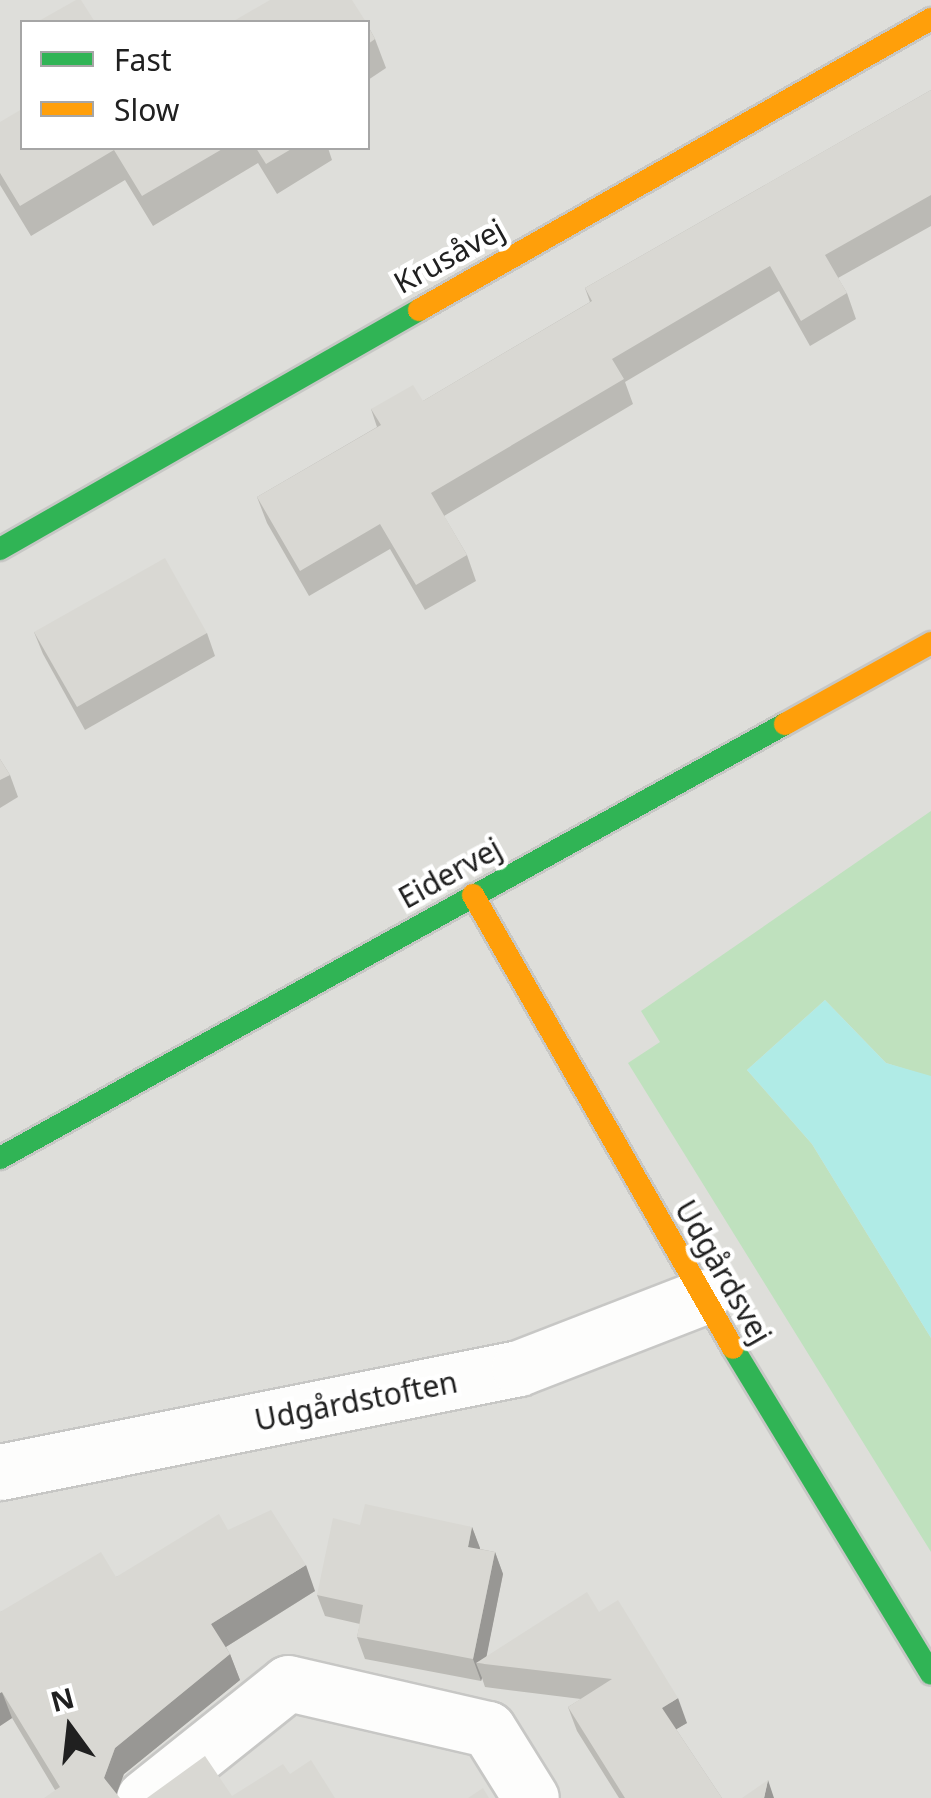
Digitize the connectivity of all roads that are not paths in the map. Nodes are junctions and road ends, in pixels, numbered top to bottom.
1 (931, 20) edge
2 (0, 549) edge
3 (931, 643) edge
4 (473, 895) junction
5 (0, 1158) edge
6 (702, 1297) junction
7 (0, 1472) edge
8 (931, 1674) edge
9 (144, 1798) edge
10 (531, 1798) edge

1 - 2 street, Krusåvej
3 - 4 street, Eidervej
4 - 5 street, Eidervej
4 - 6 street, Udgårdsvej
6 - 7 street, Udgårdstoften
6 - 8 street, Udgårdsvej
9 - 10 street

